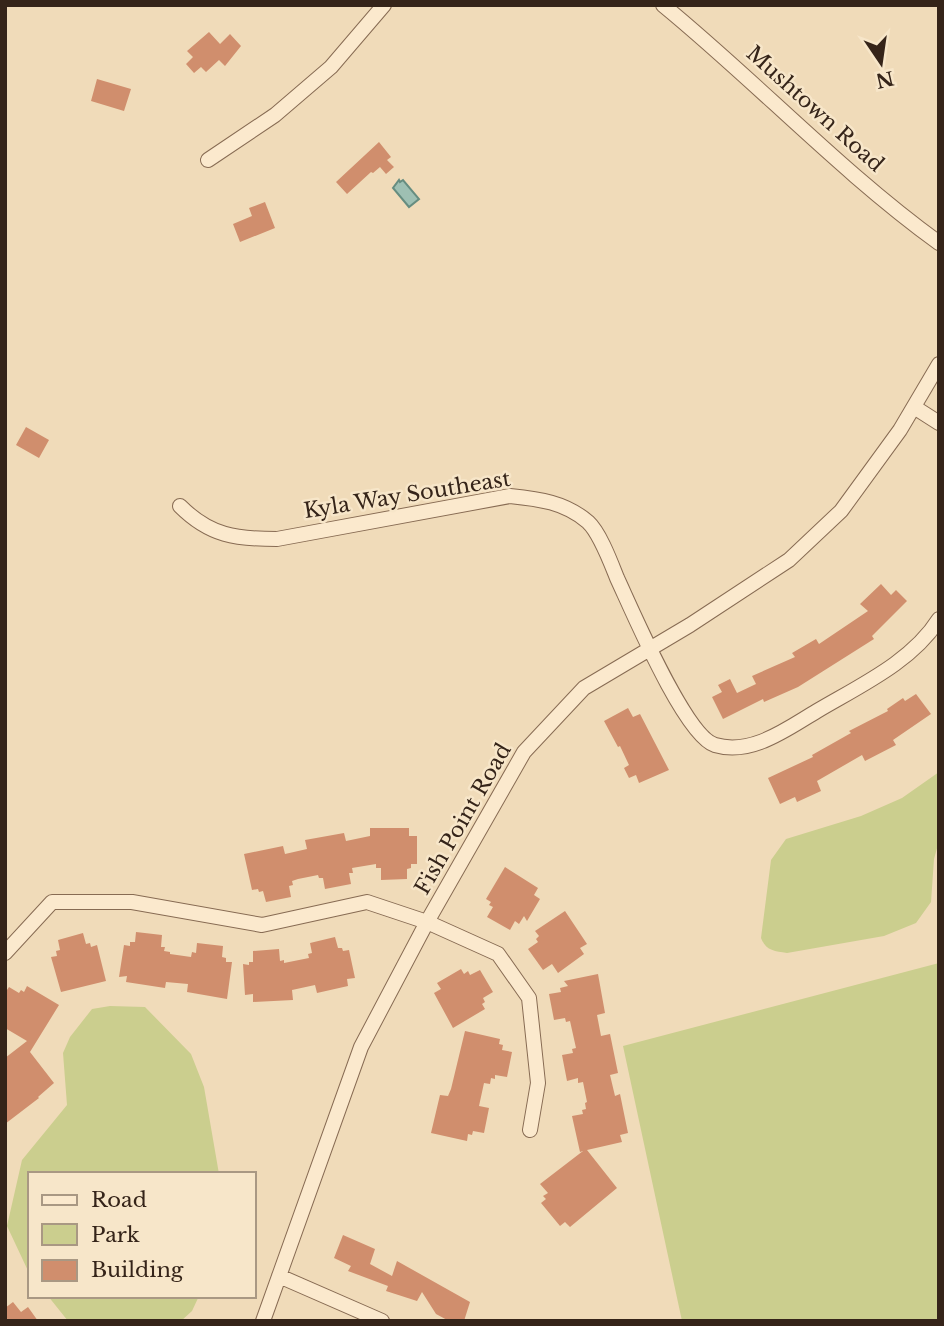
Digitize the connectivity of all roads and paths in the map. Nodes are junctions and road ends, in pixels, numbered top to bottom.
1 (384, 5) edge
2 (663, 5) edge
3 (208, 160) dead end
4 (939, 243) edge
5 (939, 364) edge
6 (914, 407) junction
7 (939, 423) edge
8 (180, 506) dead end
9 (939, 619) edge
10 (649, 649) junction
11 (427, 922) junction
12 (5, 953) edge
13 (530, 1130) dead end
14 (279, 1276) junction
15 (262, 1321) edge
16 (382, 1321) edge

1 - 3 street
2 - 4 street, Mushtown Road
5 - 6 street, Fish Point Road
6 - 7 street
6 - 10 street, Fish Point Road
8 - 10 street, Kyla Way Southeast
9 - 10 street, Kyla Way Southeast
10 - 11 street, Fish Point Road
11 - 12 street
11 - 13 street
11 - 14 street, Fish Point Road
14 - 15 street, Fish Point Road
14 - 16 street

